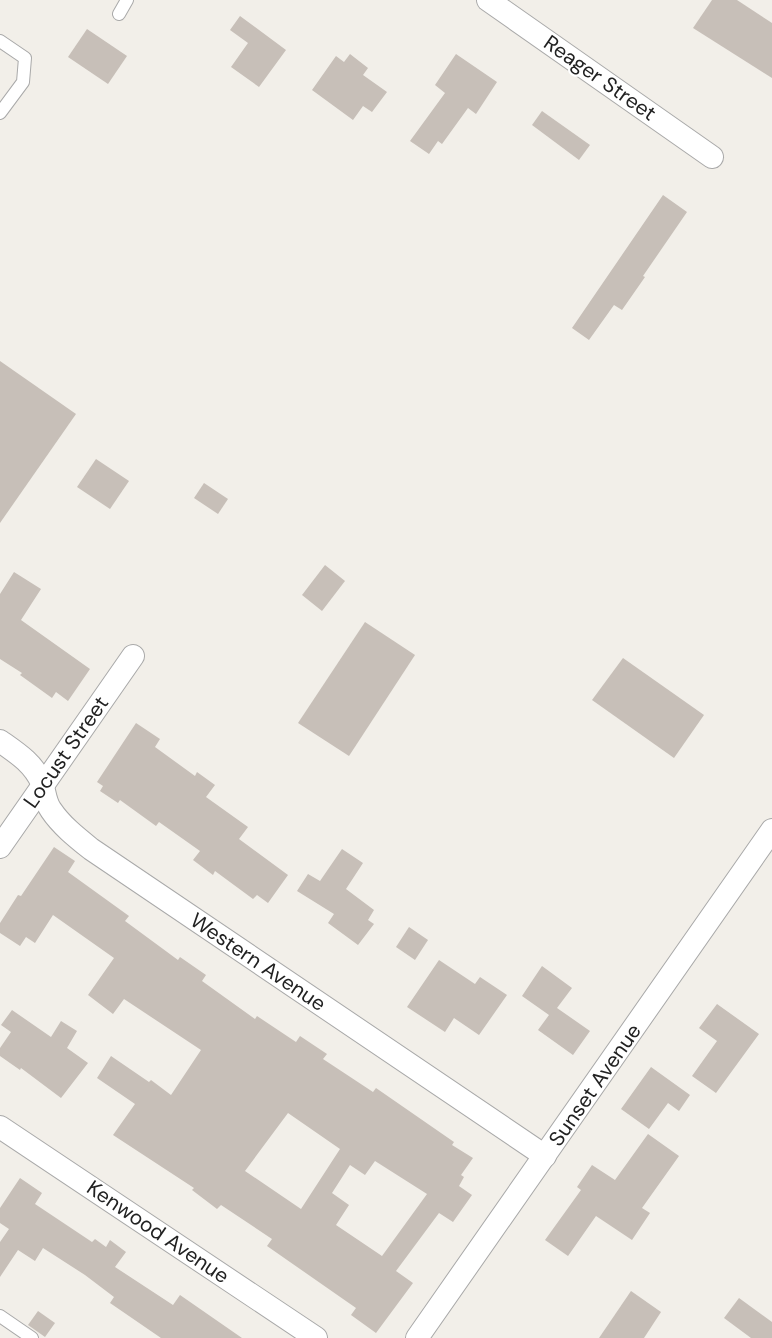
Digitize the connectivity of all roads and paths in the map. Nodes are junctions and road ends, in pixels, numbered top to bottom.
1 (127, 0) edge
2 (488, 0) edge
3 (119, 14) dead end
4 (0, 41) edge
5 (0, 113) edge
6 (712, 157) dead end
7 (133, 656) dead end
8 (0, 741) edge
9 (43, 786) junction
10 (772, 830) edge
11 (0, 847) edge
12 (0, 1127) edge
13 (545, 1156) junction
14 (0, 1316) edge
15 (32, 1338) edge
16 (316, 1338) edge
17 (417, 1338) edge

1 - 3 lane
2 - 6 street, Reager Street
4 - 5 lane
7 - 9 street, Locust Street
8 - 9 street, Western Avenue
9 - 11 street, Locust Street
9 - 13 street, Western Avenue
10 - 13 street, Sunset Avenue
12 - 16 street, Kenwood Avenue
13 - 17 street, Sunset Avenue
14 - 15 lane

